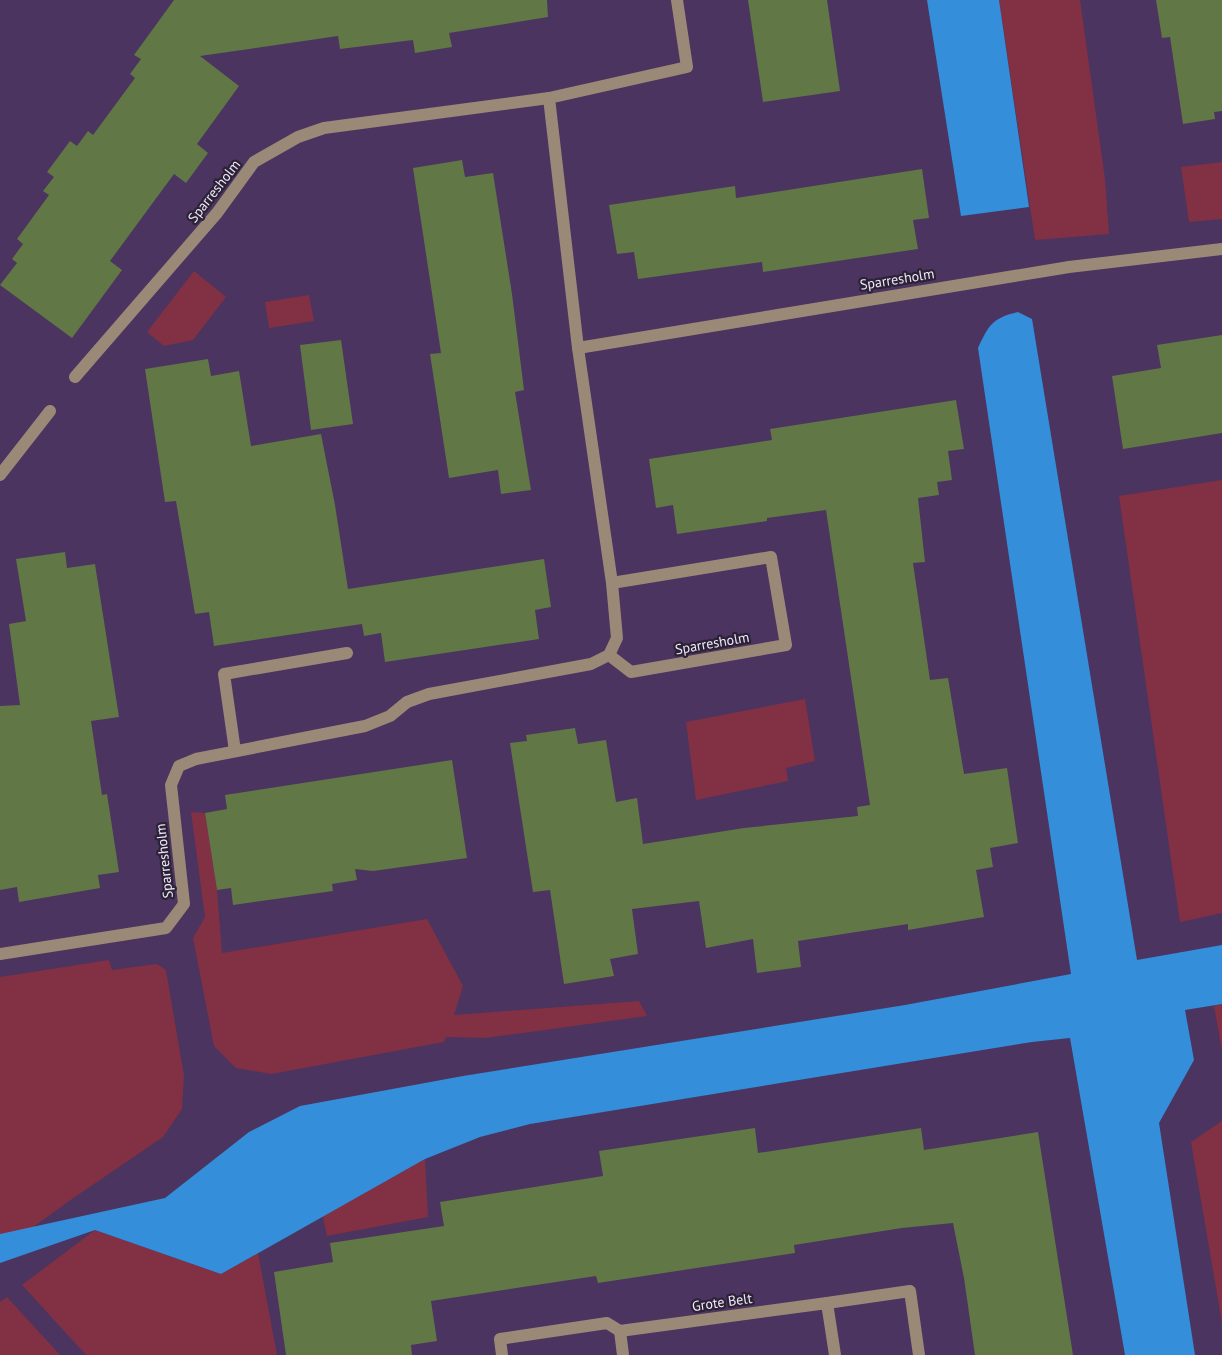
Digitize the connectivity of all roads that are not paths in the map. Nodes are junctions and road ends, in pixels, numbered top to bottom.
1 (677, 0) edge
2 (549, 98) junction
3 (1222, 249) edge
4 (578, 348) junction
5 (75, 377) dead end
6 (50, 411) dead end
7 (0, 475) edge
8 (612, 583) junction
9 (347, 654) dead end
10 (609, 654) junction
11 (235, 751) junction
12 (0, 954) edge
13 (827, 1303) junction
14 (620, 1331) junction
15 (502, 1355) edge
16 (623, 1355) edge
17 (835, 1355) edge
18 (919, 1355) edge

1 - 2 street, Sparresholm
2 - 4 street
2 - 5 street, Sparresholm
3 - 4 street, Sparresholm
4 - 8 street
6 - 7 street
8 - 10 street
8 - 10 street, Sparresholm
9 - 11 street
10 - 11 street, Sparresholm
11 - 12 street, Sparresholm
13 - 14 street, Grote Belt
13 - 17 street
13 - 18 street, Grote Belt
14 - 15 street, Grote Belt
14 - 16 street

